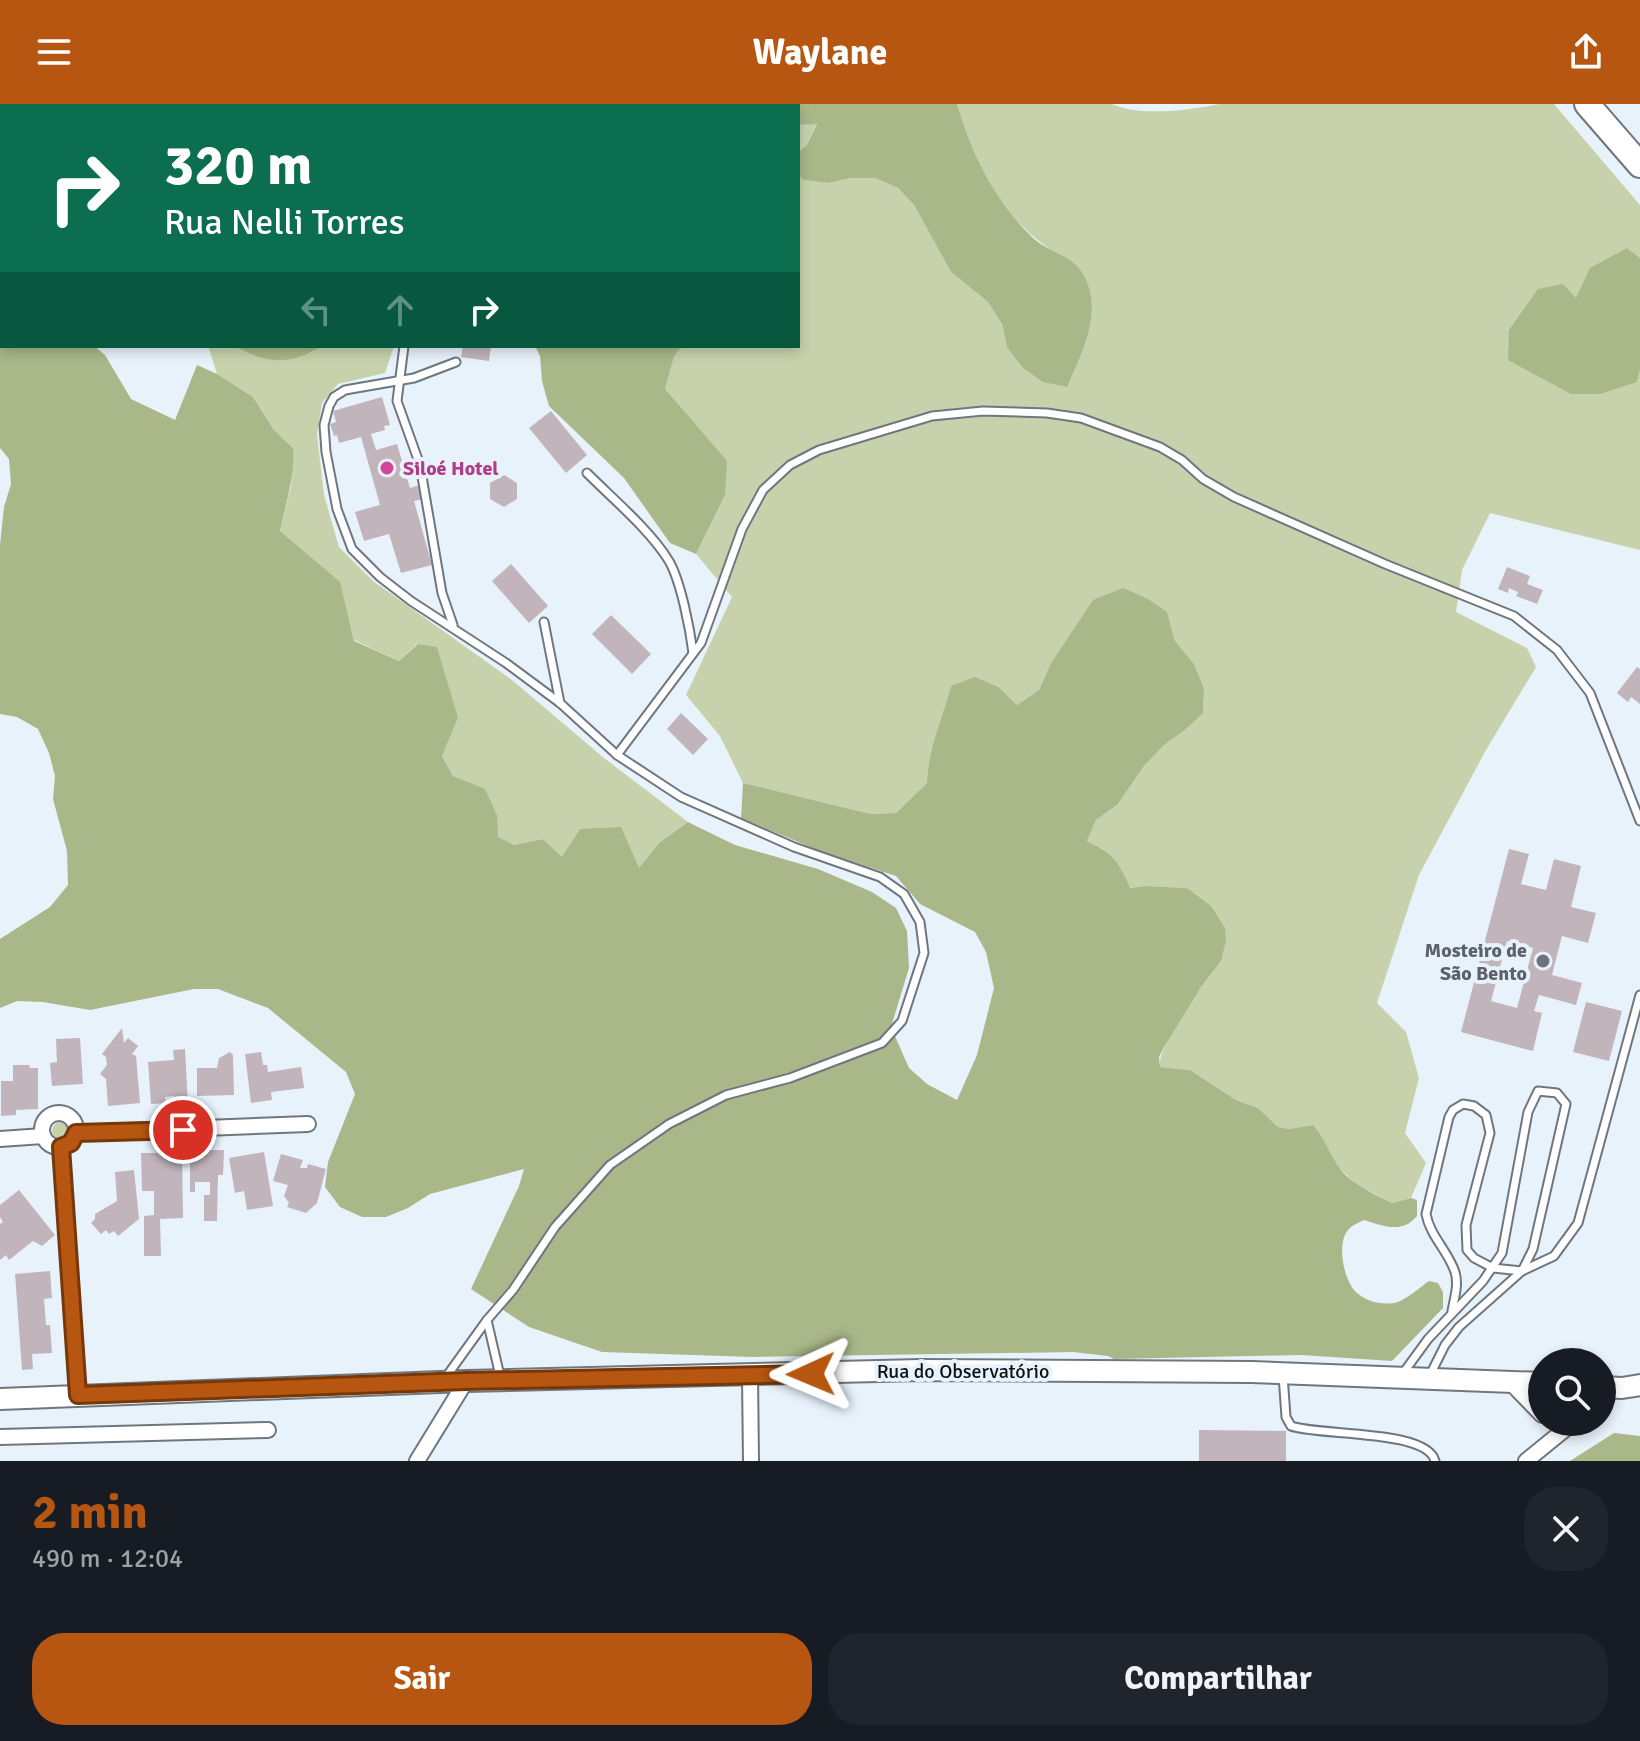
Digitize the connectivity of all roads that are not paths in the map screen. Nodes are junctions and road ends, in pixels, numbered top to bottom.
1 (1587, 104) edge
2 (1640, 165) edge
3 (404, 348) edge
4 (456, 362) dead end
5 (401, 379) junction
6 (587, 473) dead end
7 (544, 622) dead end
8 (454, 627) junction
9 (693, 653) junction
10 (560, 703) junction
11 (617, 755) junction
12 (1640, 821) edge
13 (1640, 995) edge
14 (308, 1124) dead end
15 (76, 1133) junction
16 (43, 1136) junction
17 (0, 1139) edge
18 (61, 1147) junction
19 (1493, 1268) junction
20 (1522, 1271) junction
21 (1452, 1311) junction
22 (487, 1320) junction
23 (1283, 1373) junction
24 (750, 1375) junction
25 (1400, 1377) junction
26 (1428, 1379) junction
27 (466, 1381) junction
28 (501, 1381) junction
29 (1509, 1381) junction
30 (443, 1382) junction
31 (1528, 1382) edge
32 (78, 1395) junction
33 (0, 1399) edge
34 (1528, 1401) edge
35 (268, 1430) dead end
36 (1556, 1436) edge
37 (0, 1437) edge
38 (1553, 1438) joint
39 (417, 1461) edge
40 (751, 1461) edge
41 (1435, 1461) edge
42 (1526, 1461) edge

1 - 2 main road
3 - 5 lane
4 - 5 lane
5 - 8 lane
5 - 8 lane
6 - 9 lane
7 - 10 lane
8 - 10 lane
9 - 11 lane
9 - 12 lane
10 - 11 lane
11 - 22 lane
13 - 20 lane
14 - 15 street
15 - 16 street
15 - 18 street
16 - 17 street
16 - 18 street
18 - 32 street
19 - 20 lane
19 - 20 lane
19 - 21 lane
19 - 21 lane
20 - 26 lane
21 - 25 lane
22 - 28 lane
22 - 30 lane
23 - 24 street, Rua do Observatório
23 - 25 street, Rua do Observatório
23 - 41 lane
24 - 28 street, Rua do Observatório
24 - 40 street
25 - 26 street, Rua do Observatório
26 - 29 street, Rua do Observatório
27 - 28 street, Rua do Observatório
27 - 30 street, Rua do Observatório
27 - 39 street
29 - 31 street, Rua do Observatório
29 - 34 street
30 - 32 street, Rua do Observatório
32 - 33 street, Rua do Observatório
35 - 37 street
36 - 38 street
38 - 42 street

